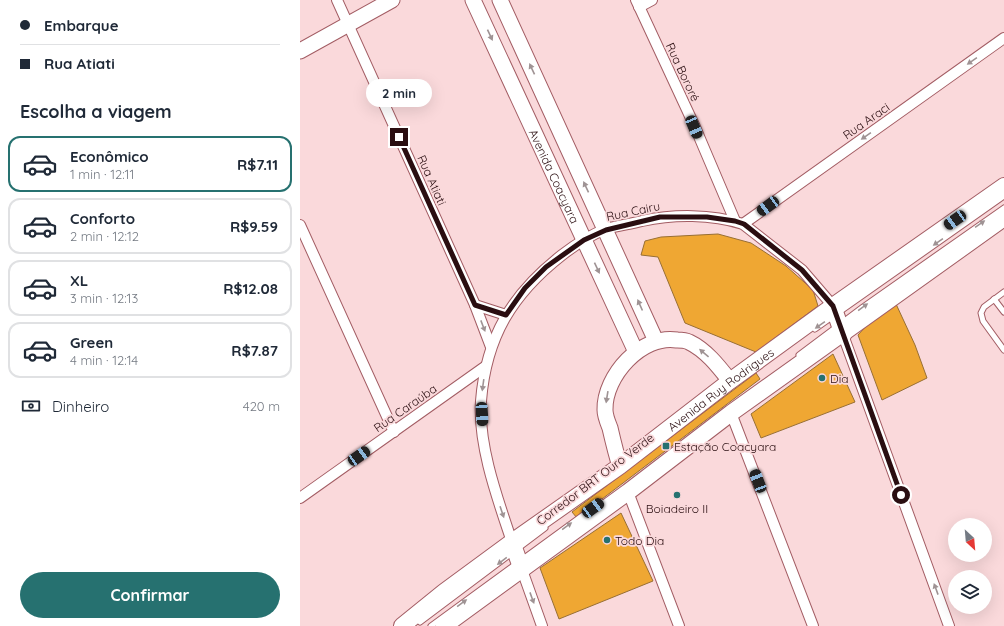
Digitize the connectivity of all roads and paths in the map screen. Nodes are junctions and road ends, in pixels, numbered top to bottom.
1 (337, 0) edge
2 (392, 0) edge
3 (474, 0) edge
4 (500, 0) edge
5 (652, 0) edge
6 (638, 4) edge
7 (348, 25) junction
8 (1004, 38) edge
9 (300, 51) edge
10 (1004, 186) edge
11 (1004, 196) edge
12 (1004, 208) edge
13 (1004, 218) edge
14 (739, 223) junction
15 (300, 225) edge
16 (606, 230) junction
17 (584, 240) junction
18 (1004, 292) edge
19 (994, 299) junction
20 (475, 305) junction
21 (1004, 312) edge
22 (506, 315) junction
23 (838, 320) junction
24 (809, 333) dead end
25 (656, 341) junction
26 (491, 346) junction
27 (1004, 350) edge
28 (636, 352) junction
29 (797, 356) dead end
30 (486, 366) junction
31 (730, 382) junction
32 (741, 398) dead end
33 (731, 413) junction
34 (680, 428) dead end
35 (394, 432) junction
36 (680, 445) dead end
37 (620, 466) junction
38 (597, 489) dead end
39 (628, 492) junction
40 (609, 496) dead end
41 (300, 498) edge
42 (553, 522) dead end
43 (517, 556) junction
44 (402, 626) edge
45 (414, 626) edge
46 (430, 626) edge
47 (444, 626) edge
48 (542, 626) edge
49 (679, 626) edge
50 (813, 626) edge
51 (949, 626) edge

1 - 7 street, Rua Atiati
2 - 7 street
3 -> 17 street, Avenida Coacyara
16 -> 4 street, Avenida Coacyara
5 - 6 street
6 - 14 street, Rua Bororé
7 - 9 street
7 - 20 street, Rua Atiati
8 -> 14 street, Rua Araci
10 - 23 main road, Avenida Ruy Rodrigues
11 -> 23 lane
23 -> 12 lane
13 - 23 main road, Avenida Ruy Rodrigues
14 - 16 street, Rua Cairu
14 - 23 street
15 - 35 street
16 - 17 street, Rua Cairu
25 -> 16 street, Avenida Coacyara
17 - 22 street, Rua Cairu
17 -> 28 street, Avenida Coacyara
18 - 19 lane
19 - 21 lane
19 - 27 lane
20 - 22 street
20 -> 26 street, Rua Atiati
22 - 26 street, Rua Cairu
23 -> 24 lane
23 - 29 lane
23 - 31 main road, Avenida Ruy Rodrigues
23 - 33 main road, Avenida Ruy Rodrigues
51 -> 23 street
25 - 28 street
31 -> 25 street
26 - 30 street, Rua Cairu
28 -> 37 street
30 - 35 street, Rua Caraúba
30 -> 43 street, Rua Cairu
31 - 37 main road, Avenida Ruy Rodrigues
32 - 36 lane
33 - 39 main road, Avenida Ruy Rodrigues
33 - 50 street
34 - 38 lane, Corredor BRT Ouro Verde
35 - 41 street, Rua Caraúba
37 - 43 main road, Avenida Ruy Rodrigues
39 - 43 main road, Avenida Ruy Rodrigues
39 - 49 street
43 -> 40 lane, Corredor BRT Ouro Verde
42 - 43 lane, Corredor BRT Ouro Verde
43 - 44 main road, Avenida Ruy Rodrigues
43 -> 45 lane, Corredor BRT Ouro Verde
46 -> 43 lane, Corredor BRT Ouro Verde
43 - 47 main road, Avenida Ruy Rodrigues
43 -> 48 street, Rua Cairu

